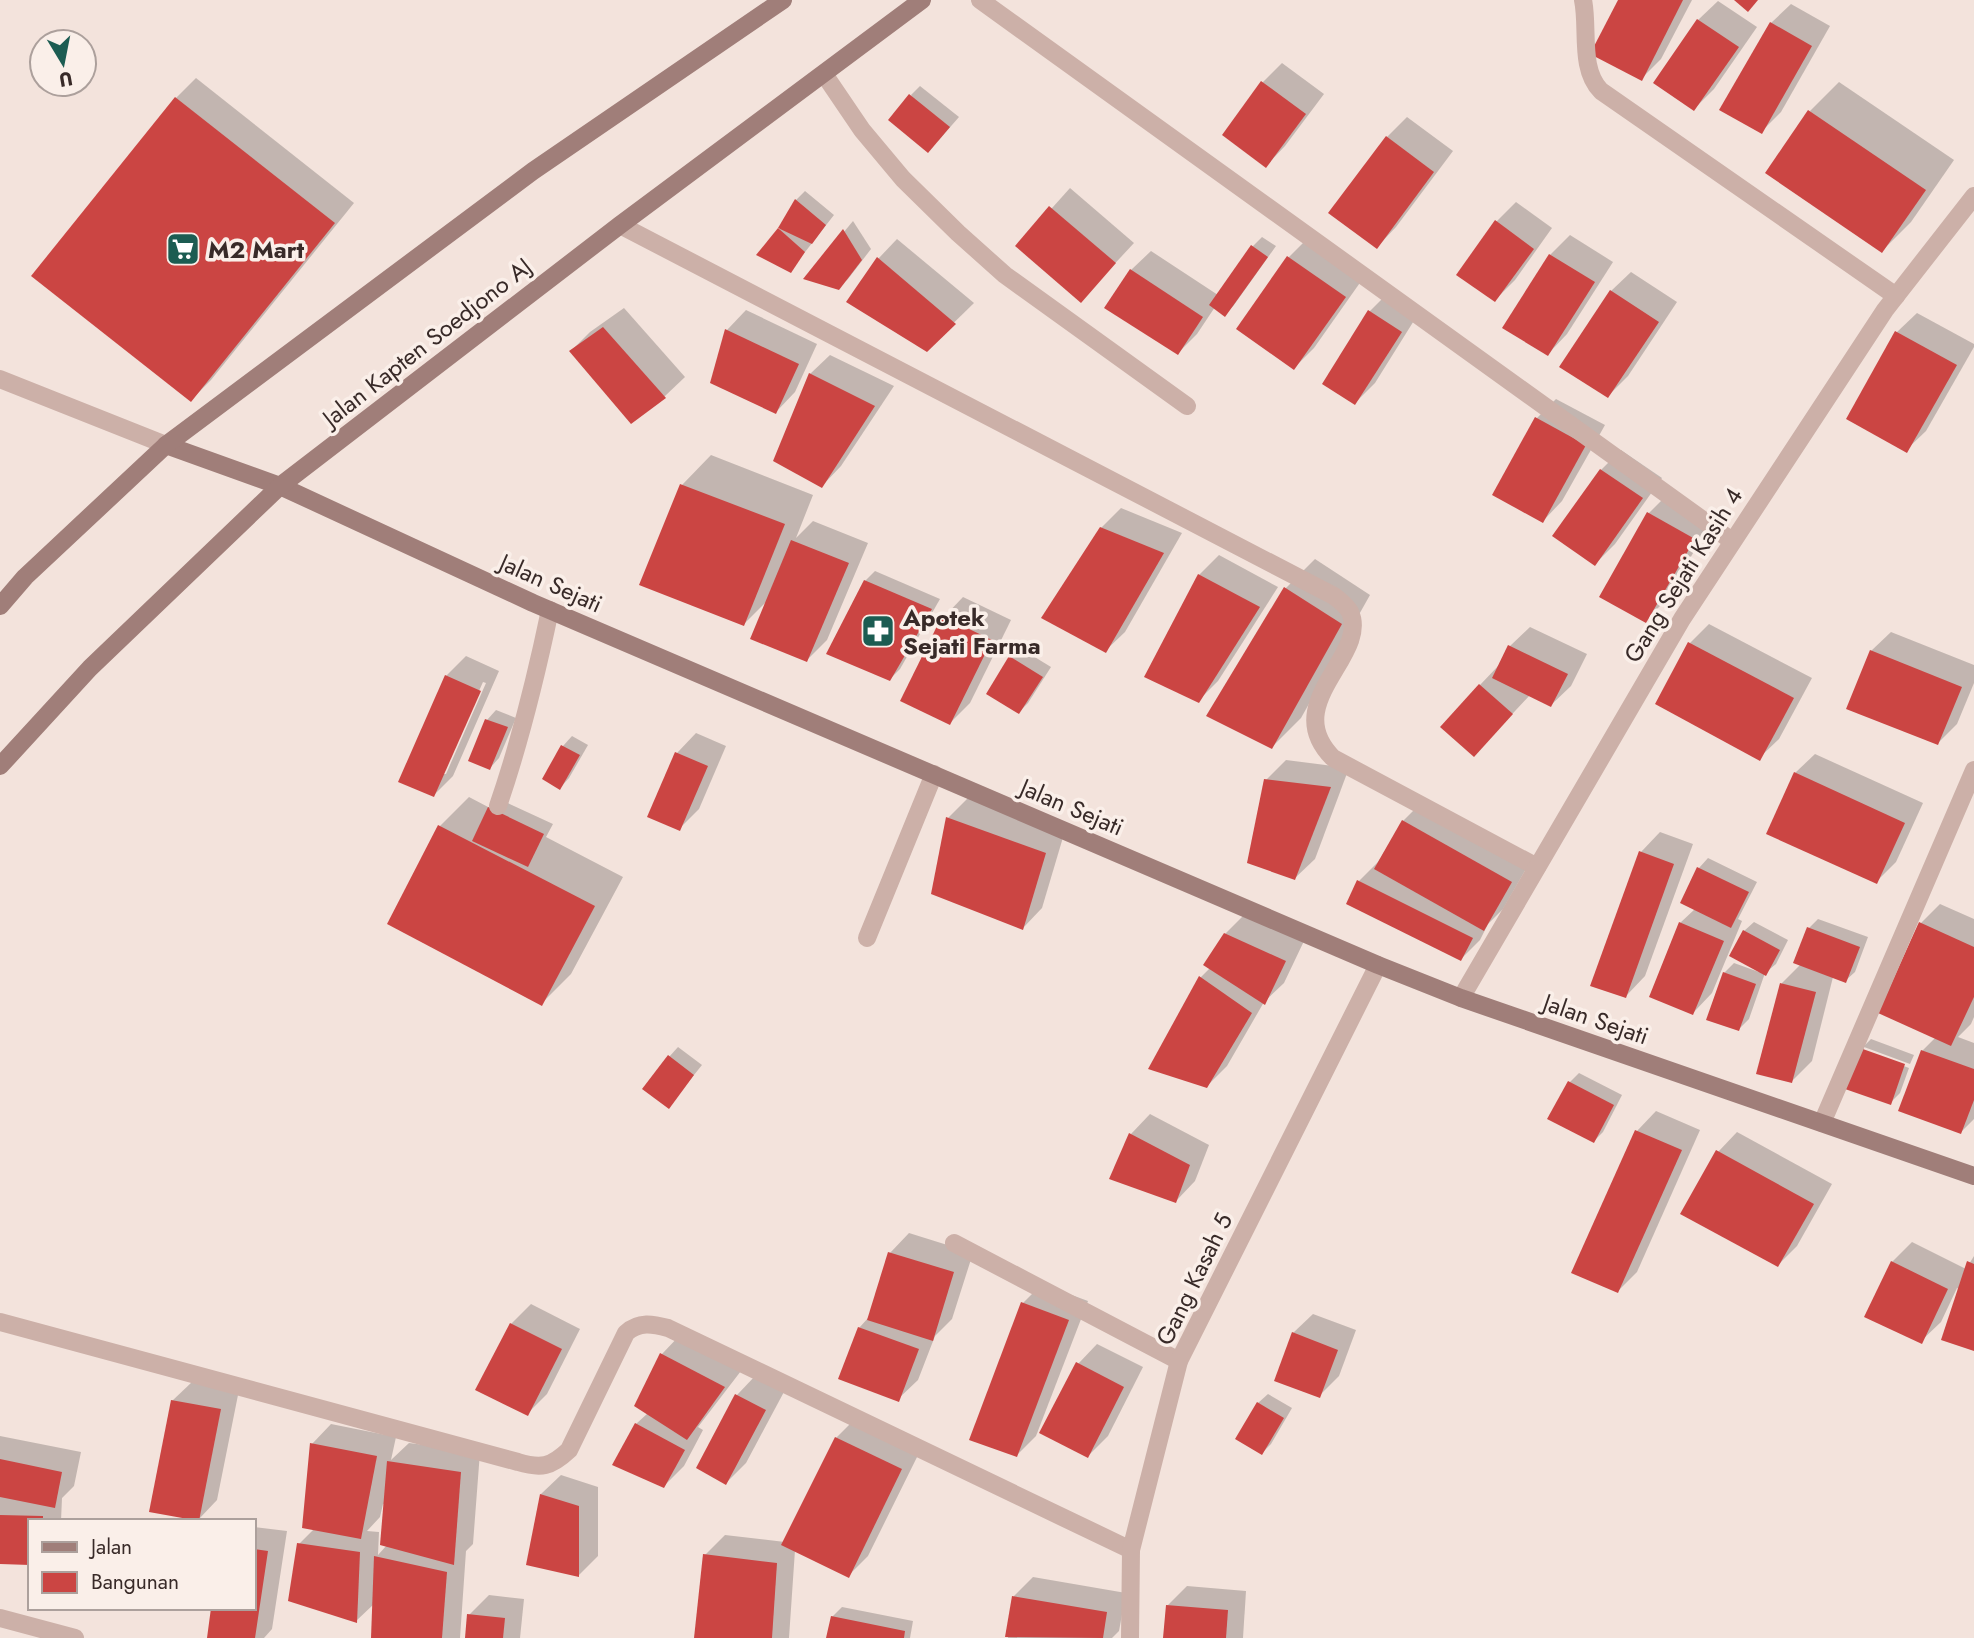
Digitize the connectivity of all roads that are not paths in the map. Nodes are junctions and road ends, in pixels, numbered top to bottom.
1 (783, 0) edge
2 (922, 0) edge
3 (980, 0) edge
4 (1583, 0) edge
5 (824, 74) junction
6 (1974, 196) edge
7 (620, 225) junction
8 (1896, 296) junction
9 (0, 379) edge
10 (1187, 406) dead end
11 (166, 445) junction
12 (280, 486) junction
13 (1732, 541) junction
14 (0, 606) edge
15 (550, 610) junction
16 (0, 766) edge
17 (1974, 770) edge
18 (934, 774) junction
19 (498, 806) dead end
20 (1537, 867) junction
21 (867, 938) dead end
22 (1378, 965) junction
23 (1461, 998) junction
24 (1822, 1123) junction
25 (1974, 1176) edge
26 (954, 1243) dead end
27 (0, 1322) edge
28 (1179, 1362) junction
29 (1131, 1550) junction
30 (0, 1618) edge
31 (75, 1638) edge
32 (1130, 1638) edge

1 - 11 main road
2 - 5 main road, Jalan Kapten Soedjono AJ
3 - 13 street
4 - 8 street
5 - 7 main road, Jalan Kapten Soedjono AJ
5 - 10 street
6 - 8 street, Gang Sejati Kasih 4
7 - 12 main road, Jalan Kapten Soedjono AJ
7 - 20 street
8 - 13 street, Gang Sejati Kasih 4
9 - 11 street
11 - 12 main road, Jalan Sejati
11 - 14 main road
12 - 15 main road, Jalan Sejati
12 - 16 main road, Jalan Kapten Soedjono AJ
13 - 20 street, Gang Sejati Kasih 4
15 - 18 main road, Jalan Sejati
15 - 19 street
17 - 24 street
18 - 21 street
18 - 22 main road, Jalan Sejati
20 - 23 street, Gang Sejati Kasih 4
22 - 23 main road, Jalan Sejati
22 - 28 street, Gang Kasah 5
23 - 24 main road, Jalan Sejati
24 - 25 main road, Jalan Sejati
26 - 28 street
27 - 29 street
28 - 29 street, Gang Kasah 5
29 - 32 street, Gang Kasah 5
30 - 31 street

